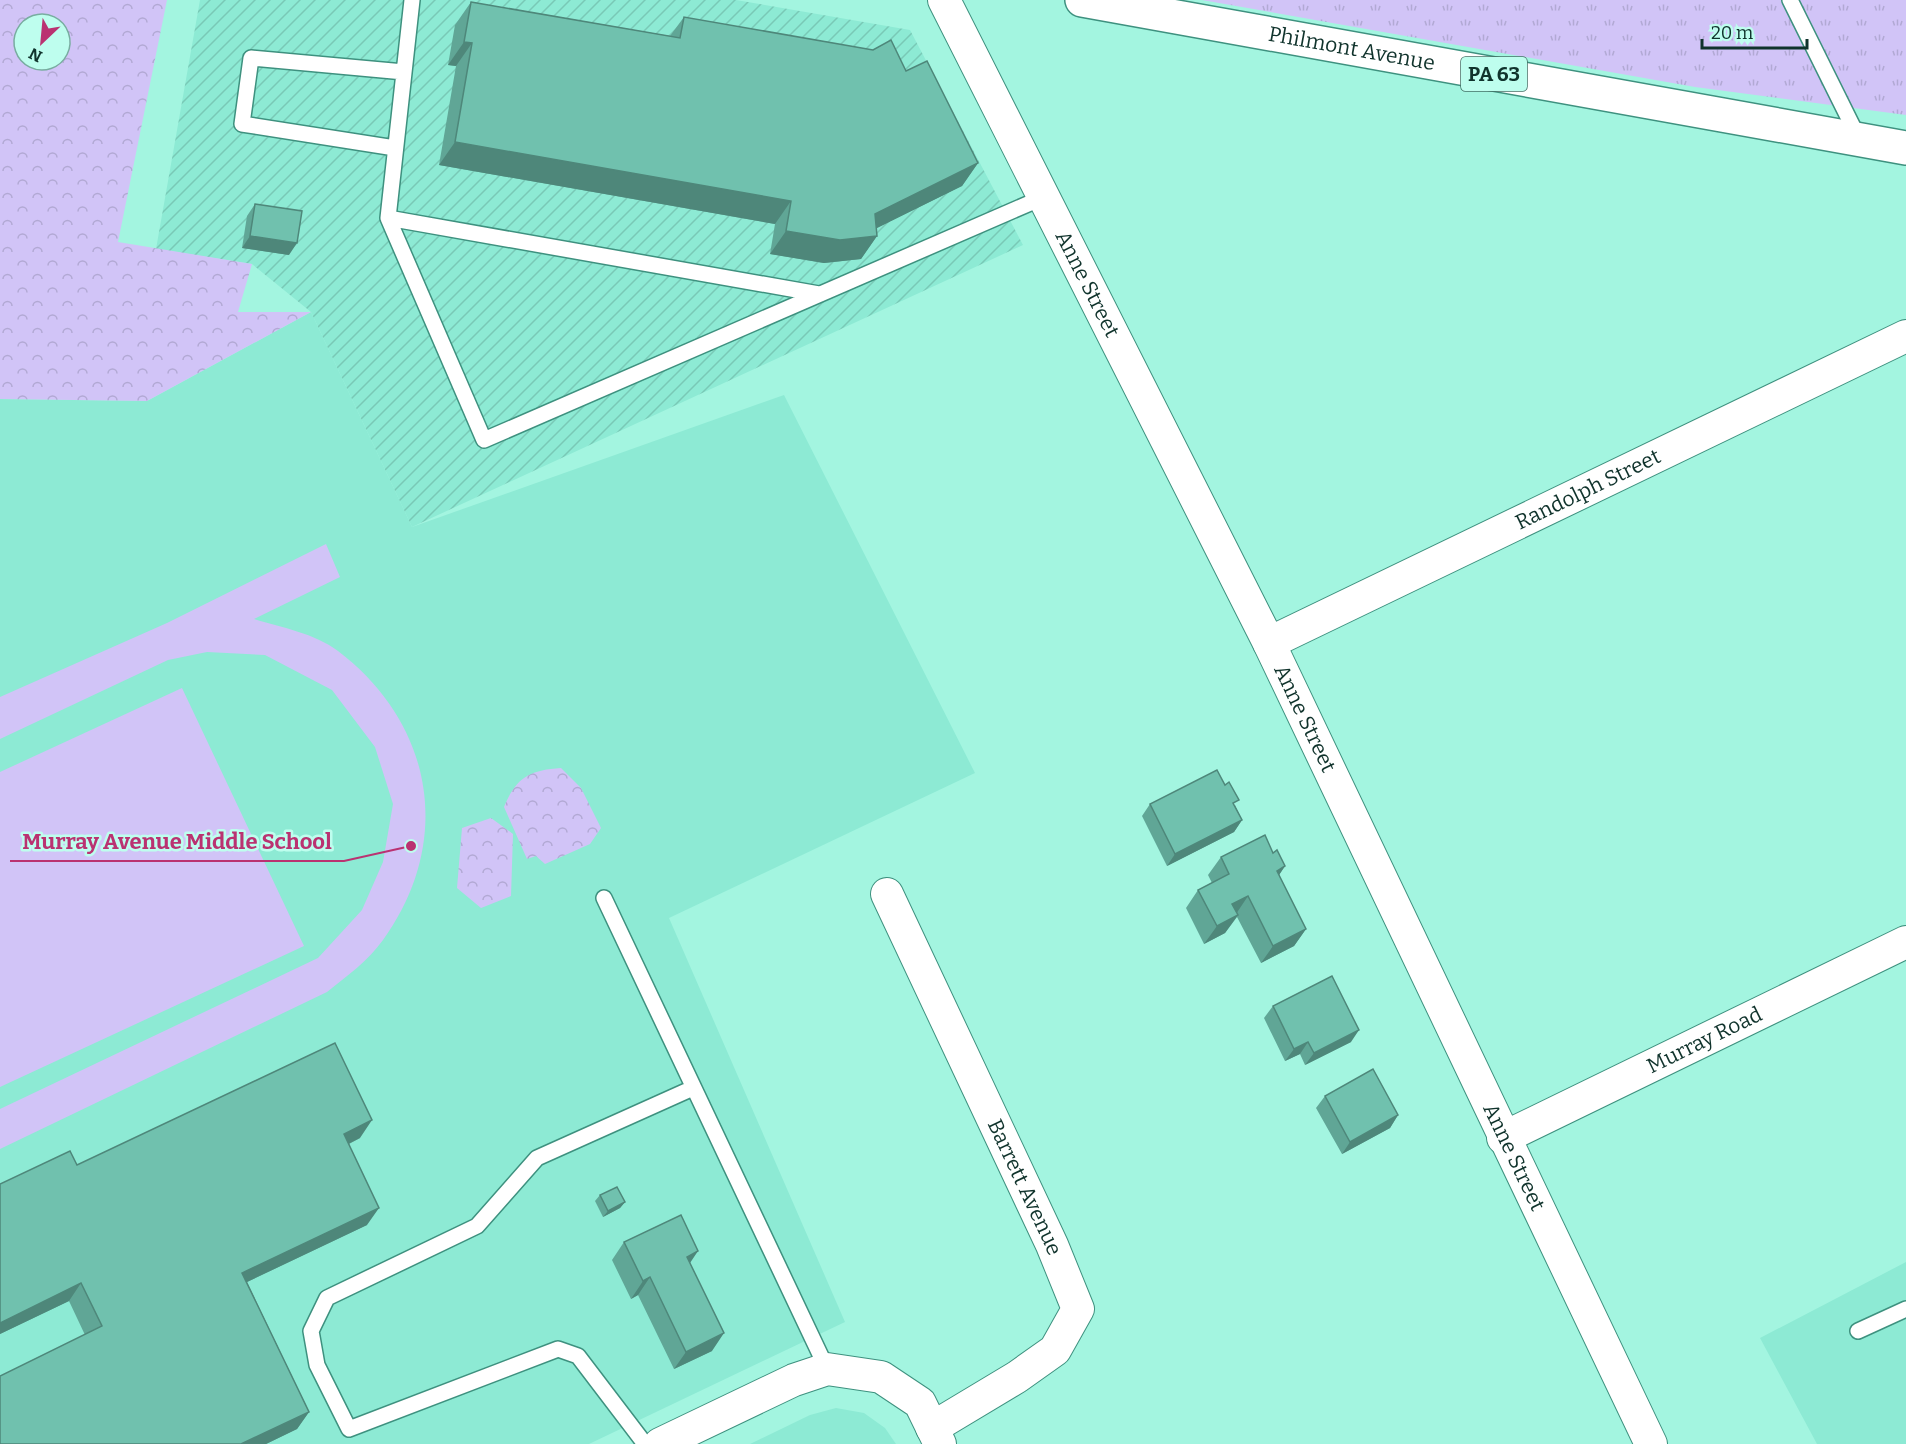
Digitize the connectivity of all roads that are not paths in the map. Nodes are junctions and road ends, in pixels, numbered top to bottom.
1 (412, 0) edge
2 (944, 0) edge
3 (1082, 0) edge
4 (1790, 0) edge
5 (404, 72) junction
6 (1859, 139) junction
7 (395, 148) junction
8 (1906, 148) edge
9 (1044, 197) junction
10 (388, 218) junction
11 (820, 294) junction
12 (1906, 336) edge
13 (1269, 643) junction
14 (887, 894) dead end
15 (604, 898) dead end
16 (1906, 942) edge
17 (693, 1088) junction
18 (1503, 1138) junction
19 (1906, 1309) edge
20 (1858, 1331) dead end
21 (827, 1369) junction
22 (936, 1436) edge
23 (645, 1444) edge
24 (660, 1444) edge
25 (1651, 1444) edge

1 - 5 lane
2 - 9 street, Anne Street
3 - 6 main road, Philmont Avenue / PA 63
4 - 6 lane
5 - 7 lane
5 - 7 lane
6 - 8 main road, Philmont Avenue / PA 63
7 - 10 lane
9 - 11 lane
9 - 13 street, Anne Street
10 - 11 lane
10 - 11 lane
12 - 13 street, Randolph Street
13 - 18 street, Anne Street
14 - 22 street, Barrett Avenue
15 - 17 lane
16 - 18 street, Murray Road
17 - 21 lane
17 - 23 lane
18 - 25 street, Anne Street
19 - 20 lane
21 - 22 street
21 - 24 street

